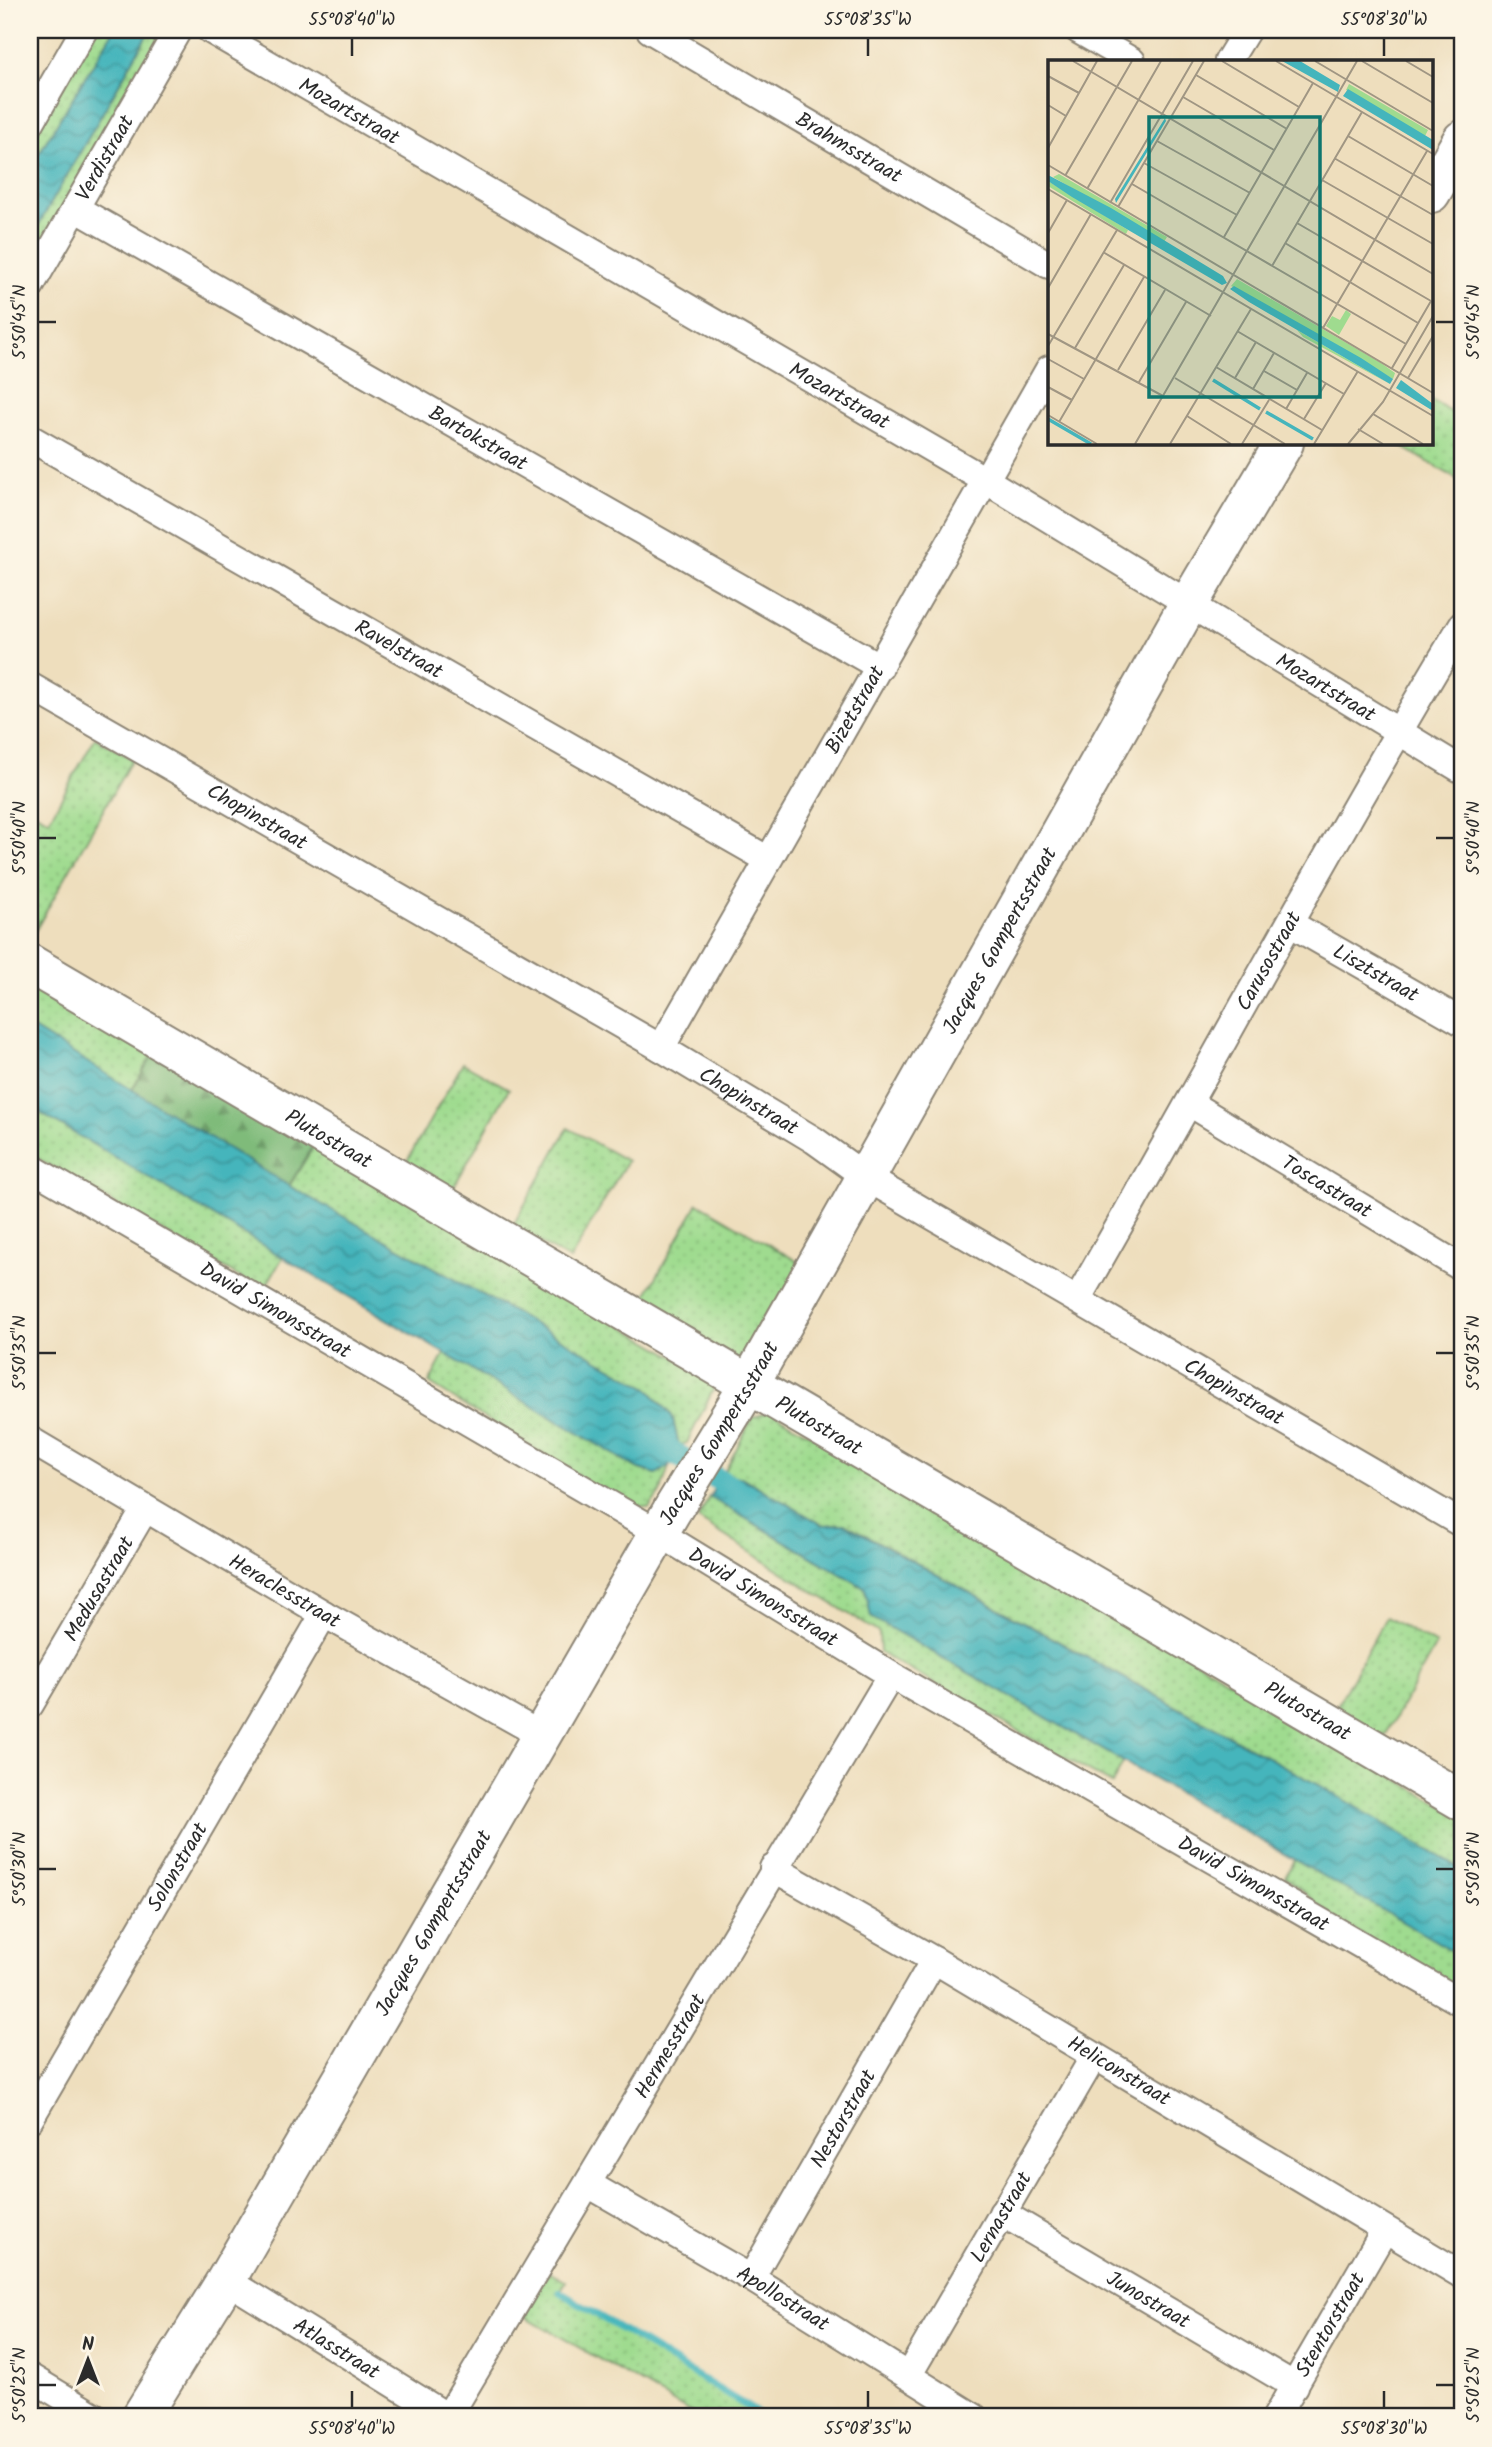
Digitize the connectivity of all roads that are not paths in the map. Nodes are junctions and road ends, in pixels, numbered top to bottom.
1 (84, 30) edge
2 (178, 30) edge
3 (210, 30) edge
4 (650, 30) edge
5 (1078, 30) edge
6 (1247, 30) edge
7 (1130, 60) edge
8 (1229, 60) edge
9 (30, 124) edge
10 (1462, 140) edge
11 (1432, 191) edge
12 (76, 209) junction
13 (1048, 264) edge
14 (30, 288) edge
15 (1048, 371) edge
16 (30, 438) edge
17 (1283, 444) edge
18 (987, 481) junction
19 (1188, 605) junction
20 (1462, 625) edge
21 (880, 667) junction
22 (30, 686) edge
23 (1397, 732) junction
24 (1462, 770) edge
25 (767, 859) junction
26 (1290, 923) junction
27 (30, 964) edge
28 (1462, 1023) edge
29 (661, 1048) junction
30 (1191, 1104) junction
31 (30, 1167) edge
32 (867, 1178) junction
33 (1462, 1268) edge
34 (1078, 1298) junction
35 (742, 1396) junction
36 (30, 1440) edge
37 (145, 1509) junction
38 (665, 1523) junction
39 (1462, 1524) edge
40 (324, 1614) junction
41 (891, 1675) junction
42 (30, 1705) edge
43 (541, 1735) junction
44 (1462, 1801) edge
45 (773, 1868) junction
46 (934, 1960) junction
47 (1462, 2003) edge
48 (1093, 2058) junction
49 (30, 2119) edge
50 (588, 2184) junction
51 (1002, 2213) junction
52 (1384, 2231) junction
53 (1462, 2275) edge
54 (751, 2278) junction
55 (226, 2280) junction
56 (908, 2376) junction
57 (30, 2377) edge
58 (1295, 2386) junction
59 (96, 2417) edge
60 (141, 2417) edge
61 (448, 2417) edge
62 (974, 2417) edge
63 (1276, 2417) edge

1 - 9 street
2 - 12 street, Verdistraat
3 - 18 street, Mozartstraat
4 - 13 street, Brahmsstraat
5 - 7 street
6 - 8 street
10 - 11 street
12 - 14 street, Verdistraat
12 - 21 street, Bartokstraat
15 - 18 street, Bizetstraat
16 - 25 street, Ravelstraat
17 - 19 street, Jacques Gompertsstraat
18 - 19 street, Mozartstraat
18 - 21 street, Bizetstraat
19 - 23 street, Mozartstraat
19 - 32 street, Jacques Gompertsstraat
20 - 23 street, Carusostraat
21 - 25 street, Bizetstraat
22 - 29 street, Chopinstraat
23 - 24 street, Mozartstraat
23 - 26 street, Carusostraat
25 - 29 street, Bizetstraat
26 - 28 street, Lisztstraat
26 - 30 street, Carusostraat
27 - 35 street, Plutostraat
29 - 32 street, Chopinstraat
30 - 33 street, Toscastraat
30 - 34 street, Carusostraat
31 - 38 street, David Simonsstraat
32 - 34 street, Chopinstraat
32 - 35 street, Jacques Gompertsstraat
34 - 39 street, Chopinstraat
35 - 38 street, Jacques Gompertsstraat
35 - 44 street, Plutostraat
36 - 37 street, Heraclesstraat
37 - 40 street, Heraclesstraat
37 - 42 street, Medusastraat
38 - 41 street, David Simonsstraat
38 - 43 street, Jacques Gompertsstraat
40 - 43 street, Heraclesstraat
40 - 49 street, Solonstraat
41 - 45 street, Hermesstraat
41 - 47 street, David Simonsstraat
43 - 55 street, Jacques Gompertsstraat
45 - 46 street, Heliconstraat
45 - 50 street, Hermesstraat
46 - 48 street, Heliconstraat
46 - 54 street, Nestorstraat
48 - 51 street, Lernastraat
48 - 52 street, Heliconstraat
50 - 54 street, Apollostraat
50 - 61 street, Hermesstraat
51 - 56 street, Lernastraat
51 - 58 street, Junostraat
52 - 53 street, Heliconstraat
52 - 58 street, Stentorstraat
54 - 56 street, Apollostraat
55 - 60 street, Jacques Gompertsstraat
55 - 61 street, Atlasstraat
56 - 62 street, Apollostraat
57 - 59 street
58 - 63 street, Stentorstraat

